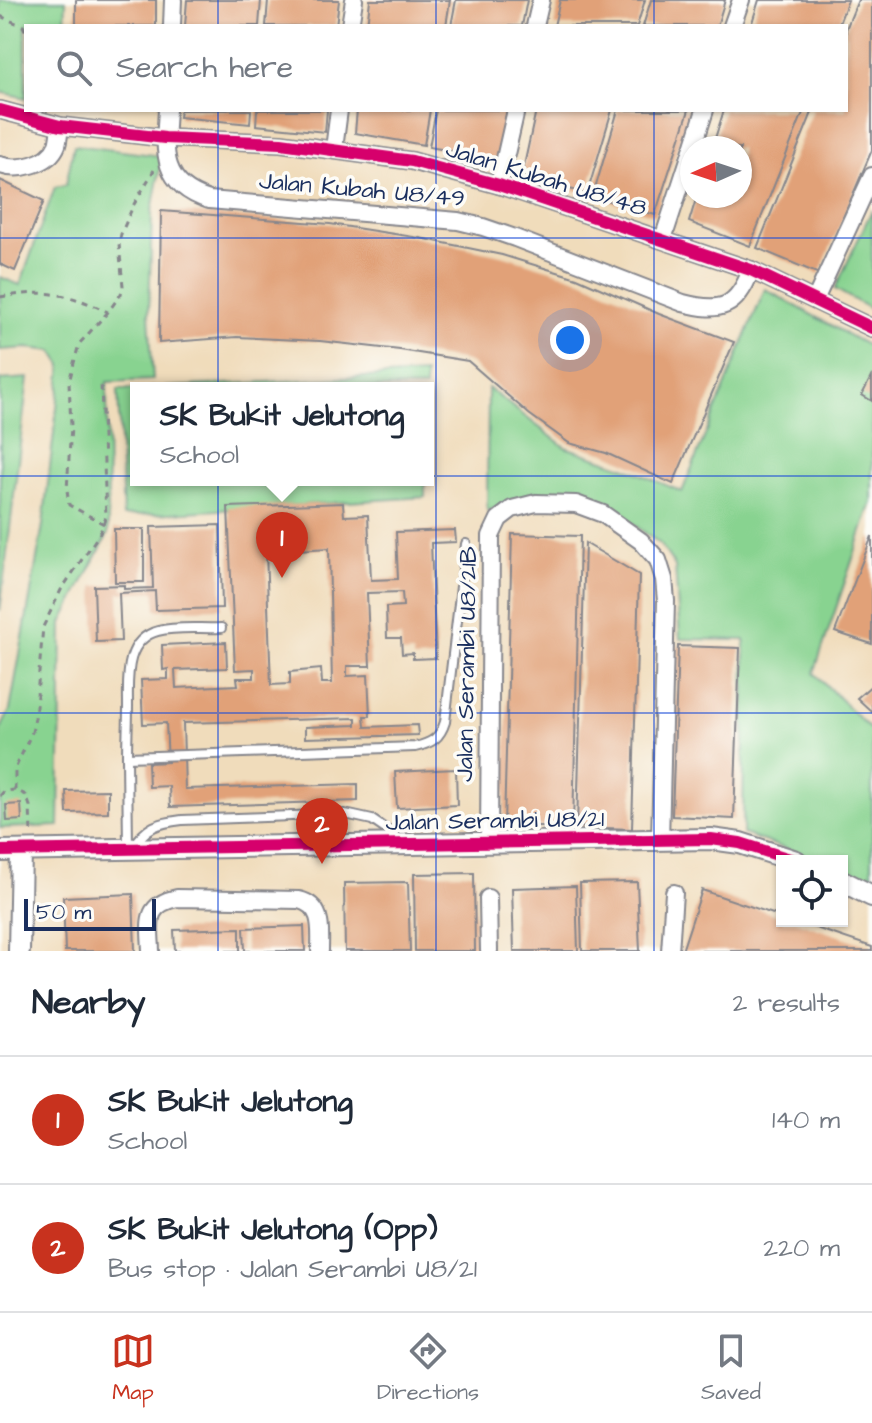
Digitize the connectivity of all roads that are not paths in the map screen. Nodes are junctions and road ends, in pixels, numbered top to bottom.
1 (173, 0) edge
2 (354, 0) edge
3 (541, 0) edge
4 (741, 0) edge
5 (172, 24) edge
6 (350, 24) edge
7 (535, 24) edge
8 (733, 24) edge
9 (0, 110) edge
10 (167, 112) edge
11 (339, 112) edge
12 (516, 112) edge
13 (704, 112) edge
14 (60, 126) junction
15 (696, 136) edge
16 (165, 138) junction
17 (334, 149) junction
18 (0, 165) edge
19 (872, 176) edge
20 (499, 185) junction
21 (680, 186) edge
22 (663, 239) junction
23 (751, 270) junction
24 (815, 300) junction
25 (872, 328) edge
26 (466, 544) dead end
27 (221, 628) dead end
28 (127, 757) junction
29 (660, 841) junction
30 (489, 842) junction
31 (396, 844) junction
32 (130, 848) junction
33 (0, 851) edge
34 (27, 851) junction
35 (777, 855) edge
36 (848, 884) edge
37 (674, 893) dead end
38 (872, 896) edge
39 (488, 898) dead end
40 (19, 951) edge
41 (151, 951) edge
42 (320, 951) edge
43 (489, 951) edge
44 (670, 951) edge

1 - 5 street
2 - 6 street
3 - 7 street
4 - 8 street
9 - 14 street, Jalan Kubah U8/48
10 - 16 street
11 - 17 street
12 - 20 street
13 - 15 street
14 - 16 street, Jalan Kubah U8/48
14 - 18 street
16 - 17 street, Jalan Kubah U8/48
16 - 23 street, Jalan Kubah U8/49
17 - 20 street, Jalan Kubah U8/48
19 - 24 street
20 - 22 street, Jalan Kubah U8/48
21 - 22 street
22 - 23 street, Jalan Kubah U8/48
23 - 24 street, Jalan Kubah U8/48
24 - 25 street, Jalan Kubah U8/48
26 - 28 lane
27 - 28 lane
28 - 32 lane
29 - 30 street, Jalan Serambi U8/21
29 - 30 street, Jalan Serambi U8/21B
29 - 35 street, Jalan Serambi U8/21
30 - 31 street, Jalan Serambi U8/21
31 - 32 street, Jalan Serambi U8/21
31 - 32 lane
32 - 34 street, Jalan Serambi U8/21
33 - 34 street, Jalan Serambi U8/21
34 - 40 street
36 - 38 street
37 - 44 street
39 - 43 street
41 - 42 street

